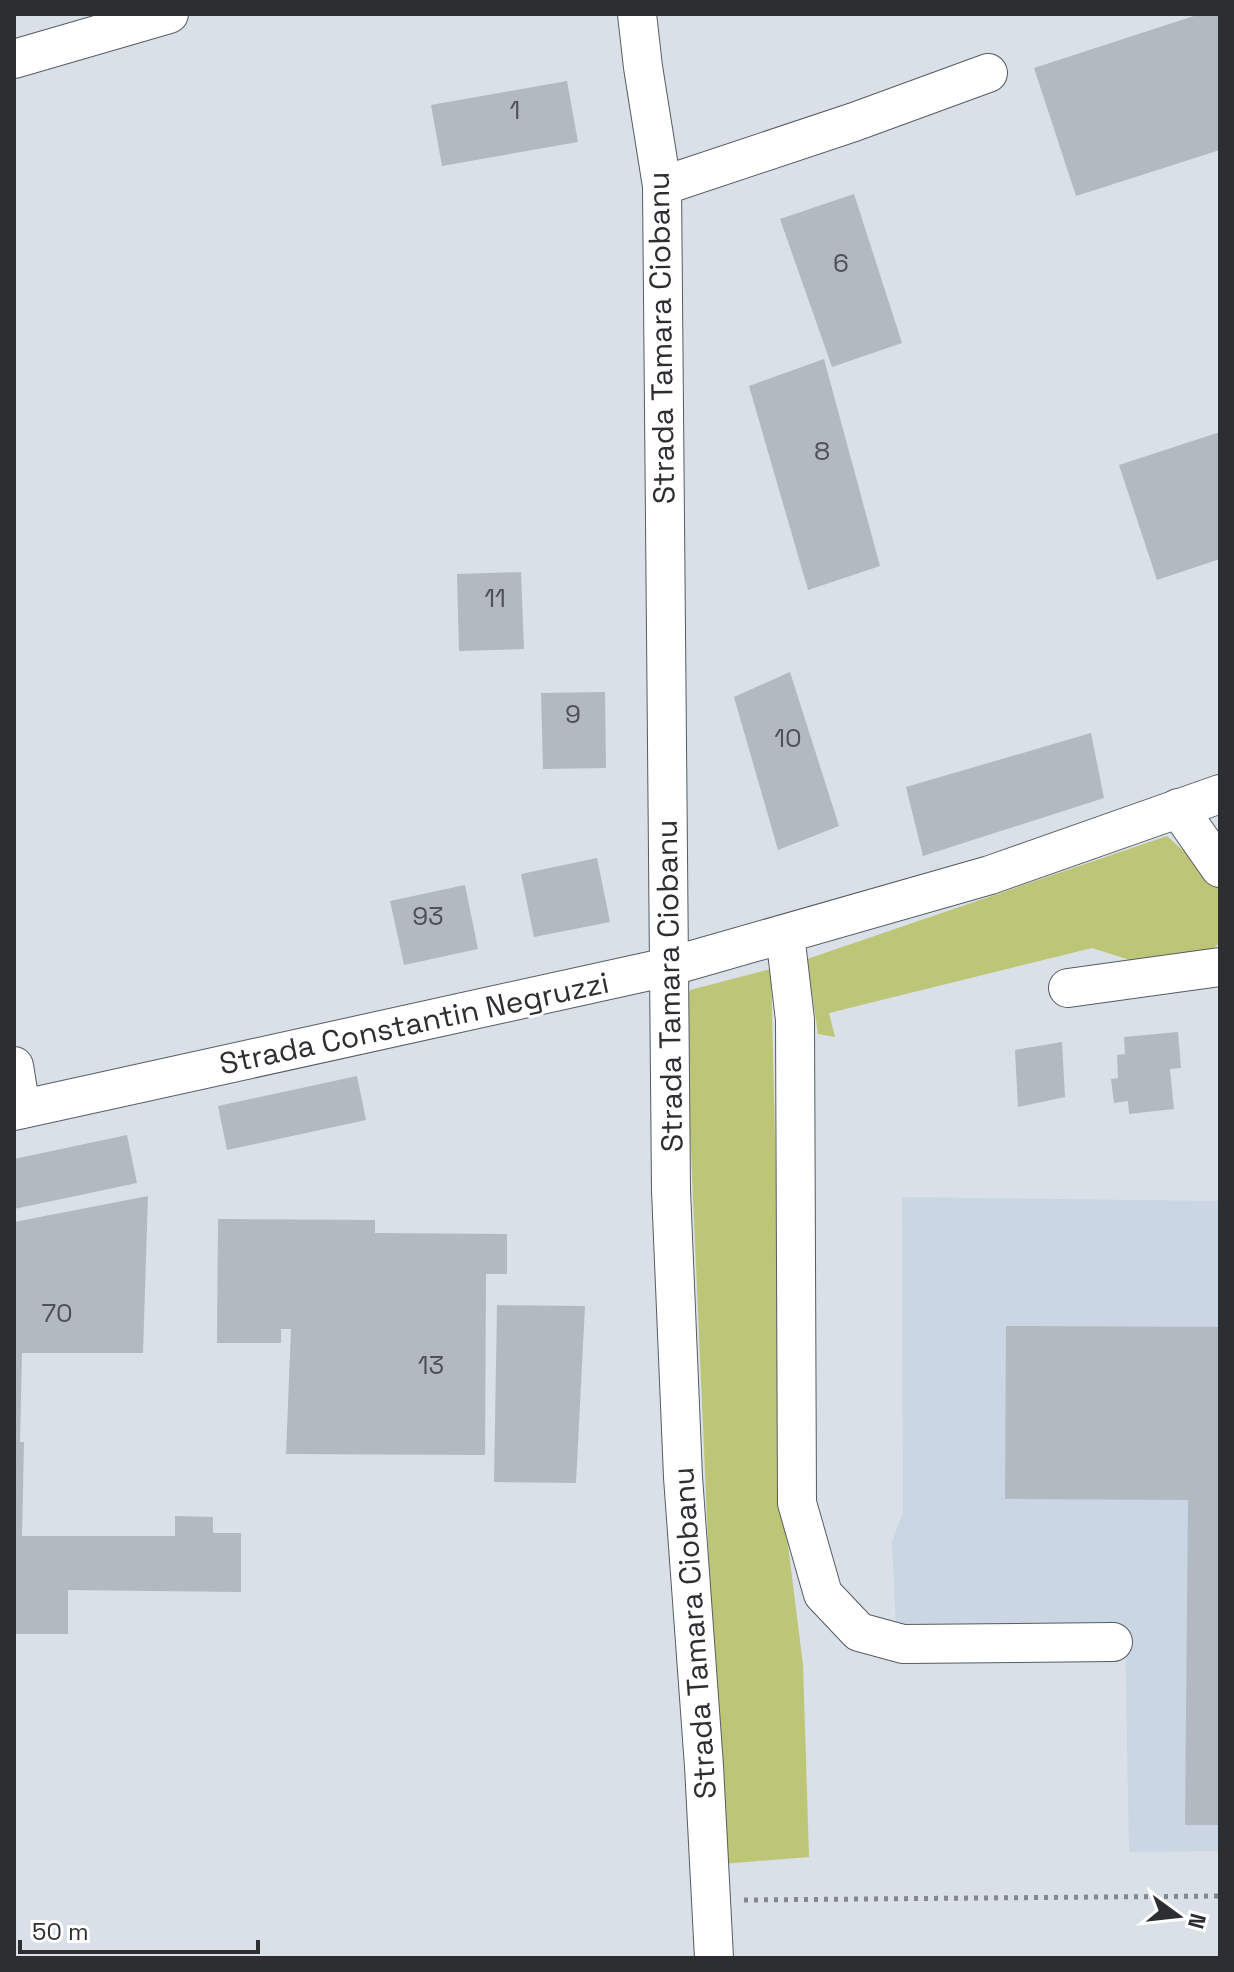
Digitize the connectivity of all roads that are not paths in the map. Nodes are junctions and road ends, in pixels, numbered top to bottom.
1 (169, 14) edge
2 (637, 14) edge
3 (14, 59) edge
4 (988, 73) dead end
5 (662, 186) junction
6 (1220, 794) edge
7 (1178, 808) junction
8 (1220, 868) edge
9 (785, 934) junction
10 (668, 967) junction
11 (1220, 967) edge
12 (1068, 988) dead end
13 (14, 1066) edge
14 (18, 1110) edge
15 (1113, 1642) dead end
16 (714, 1958) edge

1 - 3 street
2 - 5 street, Strada Tamara Ciobanu
4 - 5 street
5 - 10 street, Strada Tamara Ciobanu
6 - 7 street, Strada Constantin Negruzzi
7 - 8 street
7 - 9 street, Strada Constantin Negruzzi
9 - 10 street, Strada Constantin Negruzzi
9 - 15 street
10 - 14 street, Strada Constantin Negruzzi
10 - 16 street, Strada Tamara Ciobanu
11 - 12 street
13 - 14 street

